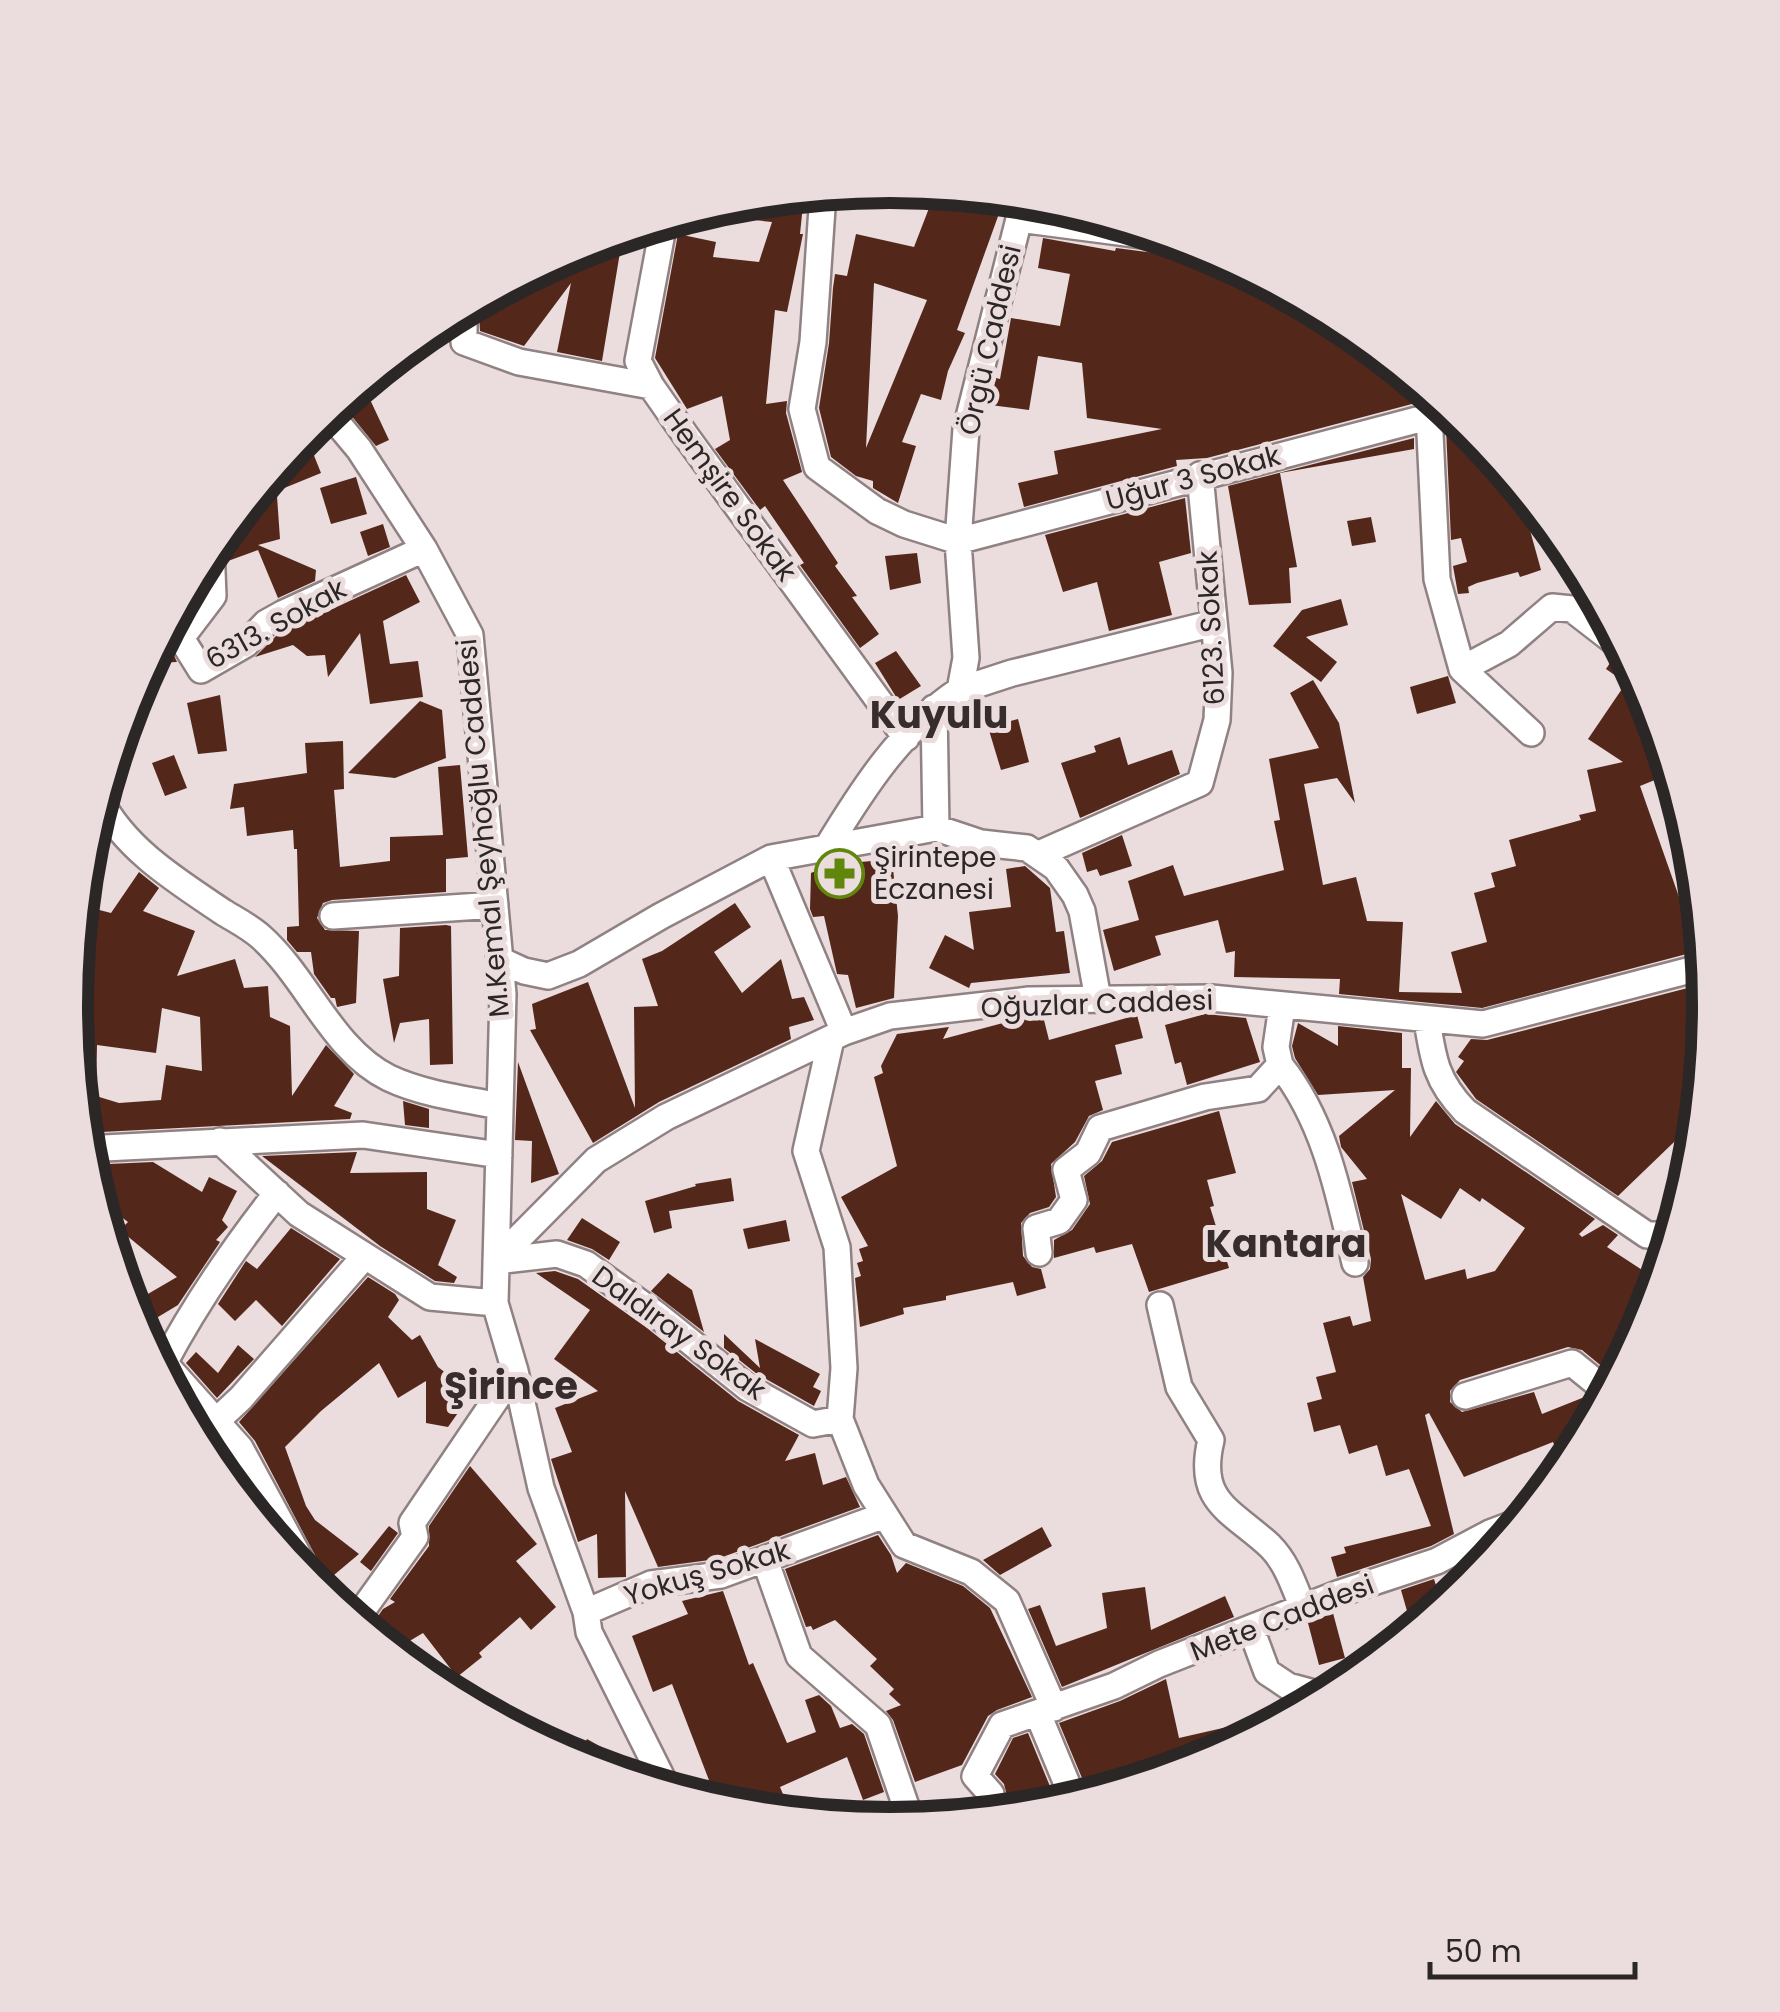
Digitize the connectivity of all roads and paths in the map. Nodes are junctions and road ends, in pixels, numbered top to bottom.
1 (822, 207) edge
2 (1023, 215) edge
3 (661, 237) edge
4 (464, 326) edge
5 (651, 386) junction
6 (1423, 407) edge
7 (1429, 412) edge
8 (338, 424) edge
9 (1200, 475) junction
10 (958, 540) junction
11 (424, 549) junction
12 (213, 576) edge
13 (1214, 623) junction
14 (1599, 630) edge
15 (1462, 669) junction
16 (960, 690) junction
17 (934, 708) junction
18 (1531, 733) dead end
19 (906, 738) junction
20 (111, 817) edge
21 (936, 828) junction
22 (828, 846) junction
23 (1039, 854) junction
24 (771, 858) junction
25 (495, 905) junction
26 (333, 916) dead end
27 (500, 960) junction
28 (1691, 970) edge
29 (1098, 1000) junction
30 (1282, 1006) junction
31 (1427, 1020) junction
32 (838, 1036) junction
33 (1280, 1065) junction
34 (500, 1106) junction
35 (220, 1141) junction
36 (100, 1148) edge
37 (499, 1155) junction
38 (277, 1193) junction
39 (1659, 1235) edge
40 (1039, 1253) dead end
41 (364, 1257) junction
42 (496, 1260) junction
43 (1355, 1263) dead end
44 (495, 1304) junction
45 (1160, 1305) dead end
46 (165, 1350) edge
47 (515, 1371) junction
48 (1597, 1384) edge
49 (1465, 1396) dead end
50 (193, 1403) edge
51 (840, 1419) junction
52 (212, 1425) junction
53 (219, 1445) edge
54 (885, 1515) junction
55 (1483, 1545) edge
56 (765, 1560) junction
57 (1304, 1608) junction
58 (363, 1610) edge
59 (586, 1612) junction
60 (1251, 1629) junction
61 (1307, 1691) edge
62 (1046, 1711) junction
63 (659, 1774) edge
64 (1070, 1788) edge
65 (991, 1794) dead end
66 (906, 1808) edge

1 - 10 street
2 - 10 street, Örgü Caddesi
3 - 5 street
4 - 5 street, Hemşire Sokak
5 - 19 street, Hemşire Sokak
6 - 9 street, Uğur 3 Sokak
7 - 15 street
8 - 11 street, M.Kemal Şeyhoğlu Caddesi
9 - 10 street, Uğur 3 Sokak
9 - 13 street, 6123. Sokak
10 - 16 street, Örgü Caddesi
11 - 12 street, 6313. Sokak
11 - 25 street, M.Kemal Şeyhoğlu Caddesi
13 - 16 street
13 - 23 street, 6123. Sokak
14 - 15 street
15 - 18 street
16 - 17 street
17 - 19 street
17 - 21 street
19 - 22 street
20 - 34 street
21 - 22 street
21 - 23 street
22 - 24 street
23 - 29 street
24 - 27 street
24 - 32 street
25 - 26 street
25 - 27 street, M.Kemal Şeyhoğlu Caddesi
27 - 34 street, M.Kemal Şeyhoğlu Caddesi
28 - 31 street, Oğuzlar Caddesi
29 - 30 street, Oğuzlar Caddesi
29 - 32 street, Oğuzlar Caddesi
30 - 31 street, Oğuzlar Caddesi
30 - 33 street
31 - 39 street
32 - 42 street, Oğuzlar Caddesi
32 - 51 street
33 - 40 street
33 - 43 street
34 - 37 street, M.Kemal Şeyhoğlu Caddesi
35 - 36 street
35 - 37 street
35 - 38 street
37 - 42 street, M.Kemal Şeyhoğlu Caddesi
38 - 41 street
38 - 46 street
41 - 44 street
41 - 52 street
42 - 44 street, M.Kemal Şeyhoğlu Caddesi
42 - 51 street, Daldıray Sokak
44 - 47 street, M.Kemal Şeyhoğlu Caddesi
45 - 57 street
47 - 58 street
47 - 59 street, M.Kemal Şeyhoğlu Caddesi
48 - 49 street
50 - 52 street
51 - 54 street
52 - 53 street
54 - 56 street, Yokuş Sokak
54 - 62 street
55 - 57 street, Mete Caddesi
56 - 59 street, Yokuş Sokak
56 - 66 street
57 - 60 street, Mete Caddesi
59 - 63 street, M.Kemal Şeyhoğlu Caddesi
60 - 61 street
60 - 62 street, Mete Caddesi
62 - 64 street
62 - 65 street, Mete Caddesi

